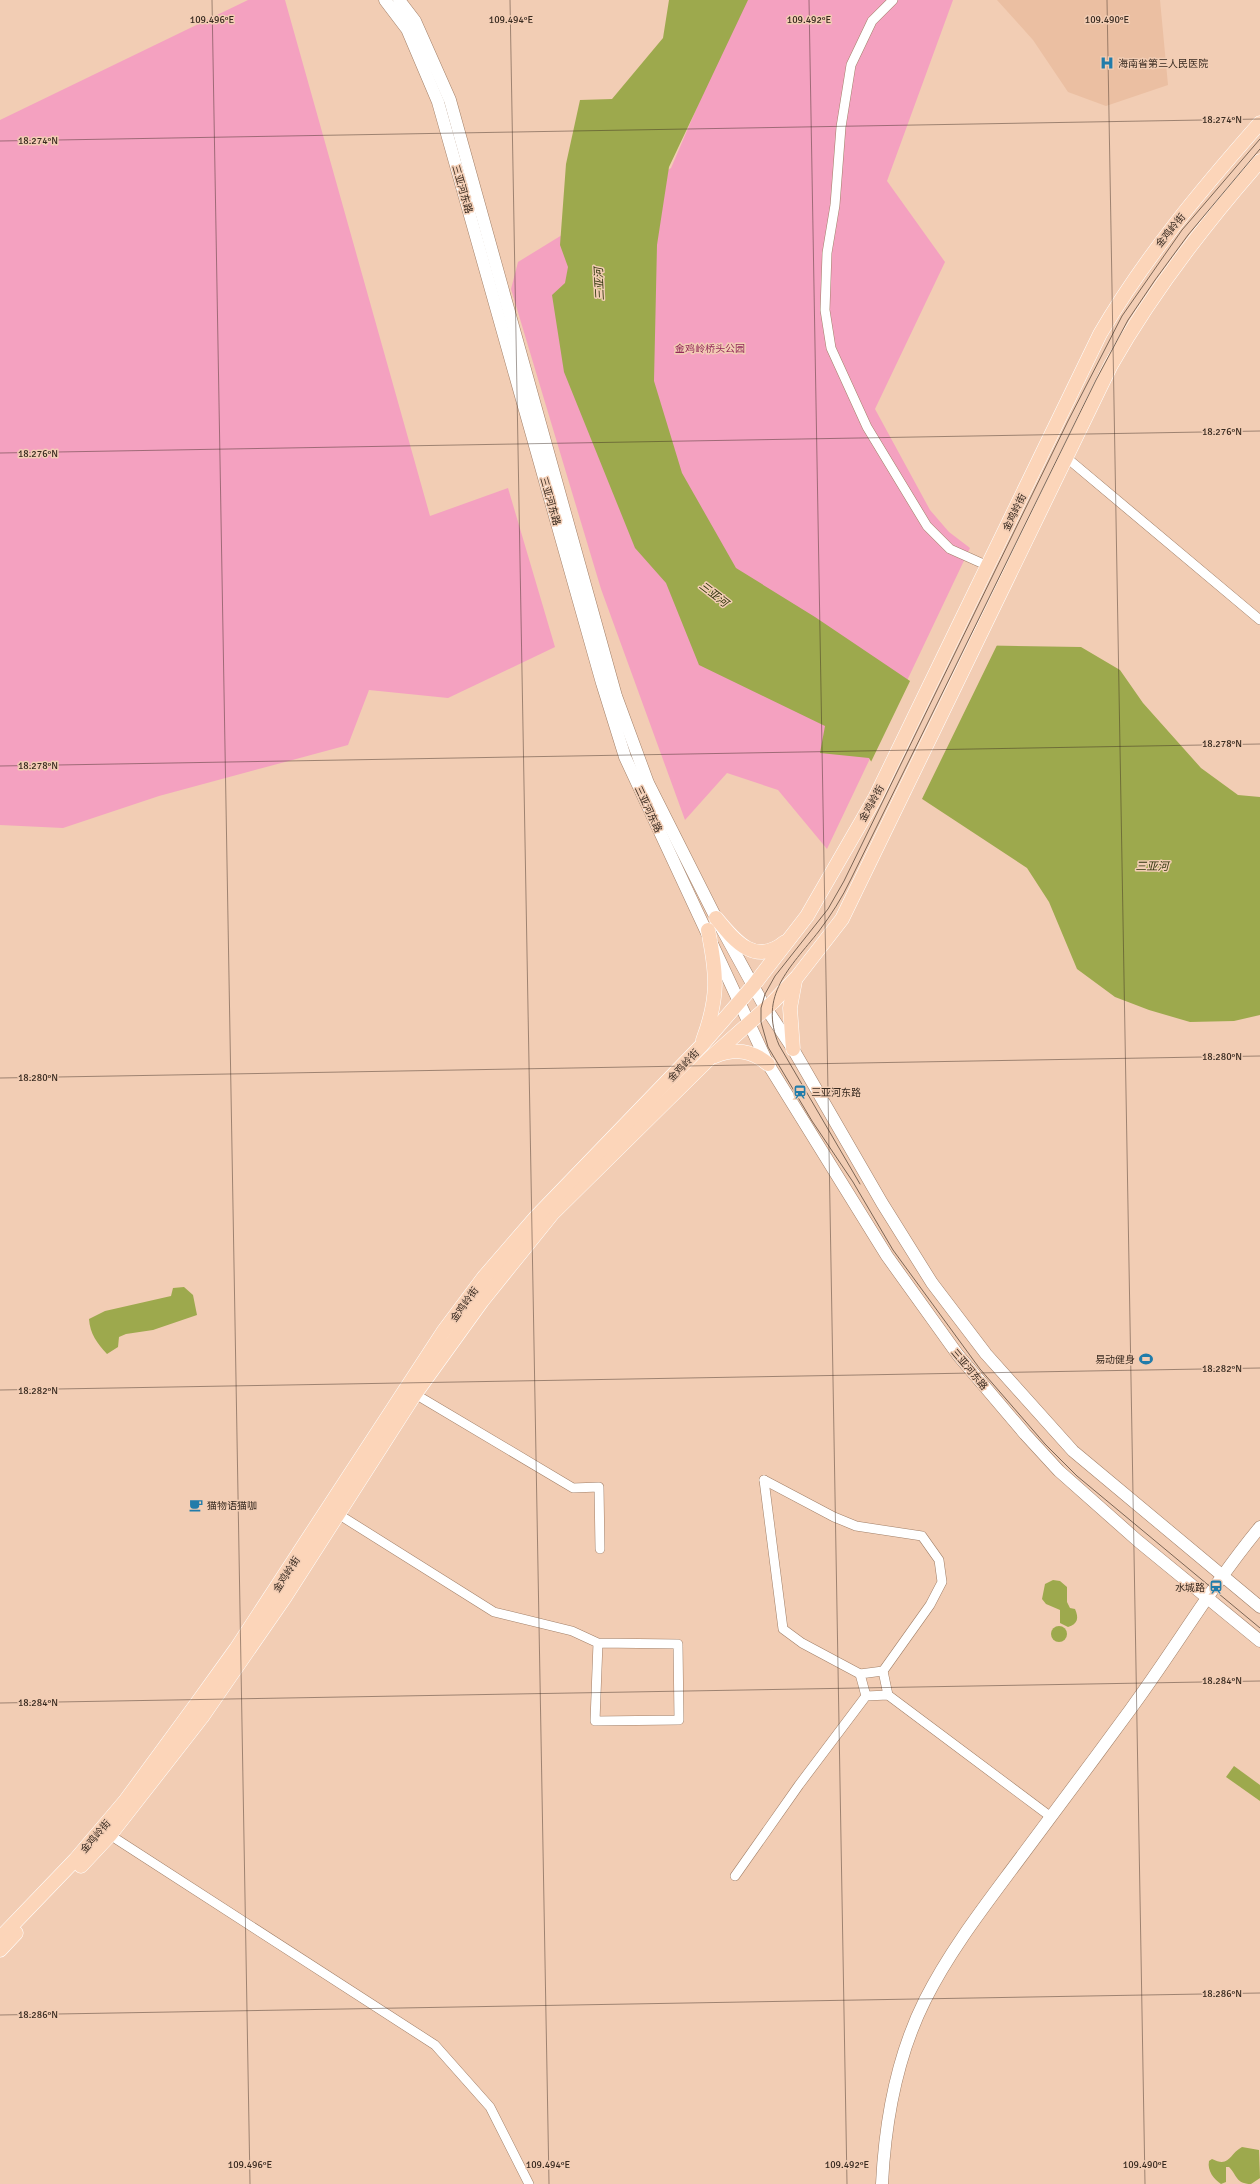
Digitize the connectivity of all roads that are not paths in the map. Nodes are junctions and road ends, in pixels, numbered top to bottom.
1 (386, 0) edge
2 (399, 0) edge
3 (893, 0) edge
4 (1260, 123) edge
5 (1260, 161) edge
6 (1066, 458) junction
7 (988, 566) junction
8 (1260, 620) edge
9 (716, 918) junction
10 (708, 930) junction
11 (792, 937) junction
12 (797, 977) junction
13 (754, 986) junction
14 (739, 1003) junction
15 (766, 1008) junction
16 (749, 1024) junction
17 (701, 1046) junction
18 (793, 1049) junction
19 (710, 1058) junction
20 (768, 1064) junction
21 (414, 1394) junction
22 (338, 1514) junction
23 (1260, 1527) edge
24 (600, 1549) dead end
25 (1222, 1576) junction
26 (1206, 1598) junction
27 (1260, 1607) edge
28 (1260, 1641) edge
29 (598, 1643) junction
30 (883, 1671) junction
31 (860, 1674) junction
32 (888, 1695) junction
33 (866, 1696) junction
34 (1051, 1817) junction
35 (110, 1835) junction
36 (735, 1876) dead end
37 (0, 1938) edge
38 (0, 1950) edge
39 (529, 2184) edge
40 (882, 2184) edge

1 - 10 main road, 三亚河东路
2 - 9 main road, 三亚河东路
3 - 7 street
4 - 7 main road, 金鸡岭街
5 - 6 main road, 金鸡岭街
6 - 8 street
6 - 12 main road, 金鸡岭街
7 - 11 main road, 金鸡岭街
9 - 11 main road
9 - 13 main road, 三亚河东路
10 - 14 main road, 三亚河东路
10 - 17 main road
11 - 13 main road, 金鸡岭街
12 - 15 main road, 金鸡岭街
12 - 18 main road
13 - 14 main road, 金鸡岭街
13 - 15 main road, 三亚河东路
14 - 16 main road, 三亚河东路
14 - 17 main road, 金鸡岭街
15 - 16 main road, 金鸡岭街
15 - 18 main road, 三亚河东路
16 - 19 main road, 金鸡岭街
16 - 20 main road, 三亚河东路
17 - 37 main road, 金鸡岭街
18 - 25 main road, 三亚河东路
19 - 20 main road
19 - 21 main road, 金鸡岭街
20 - 26 main road, 三亚河东路
21 - 22 main road, 金鸡岭街
21 - 24 street
22 - 29 street
22 - 35 main road, 金鸡岭街
23 - 25 main road
25 - 26 main road
25 - 27 main road, 三亚河东路
26 - 28 main road, 三亚河东路
26 - 34 main road
29 - 29 street
30 - 31 street
30 - 31 street
30 - 32 street
31 - 33 street
32 - 33 street
32 - 34 street
33 - 36 street
34 - 40 main road
35 - 38 main road, 金鸡岭街
35 - 39 street

